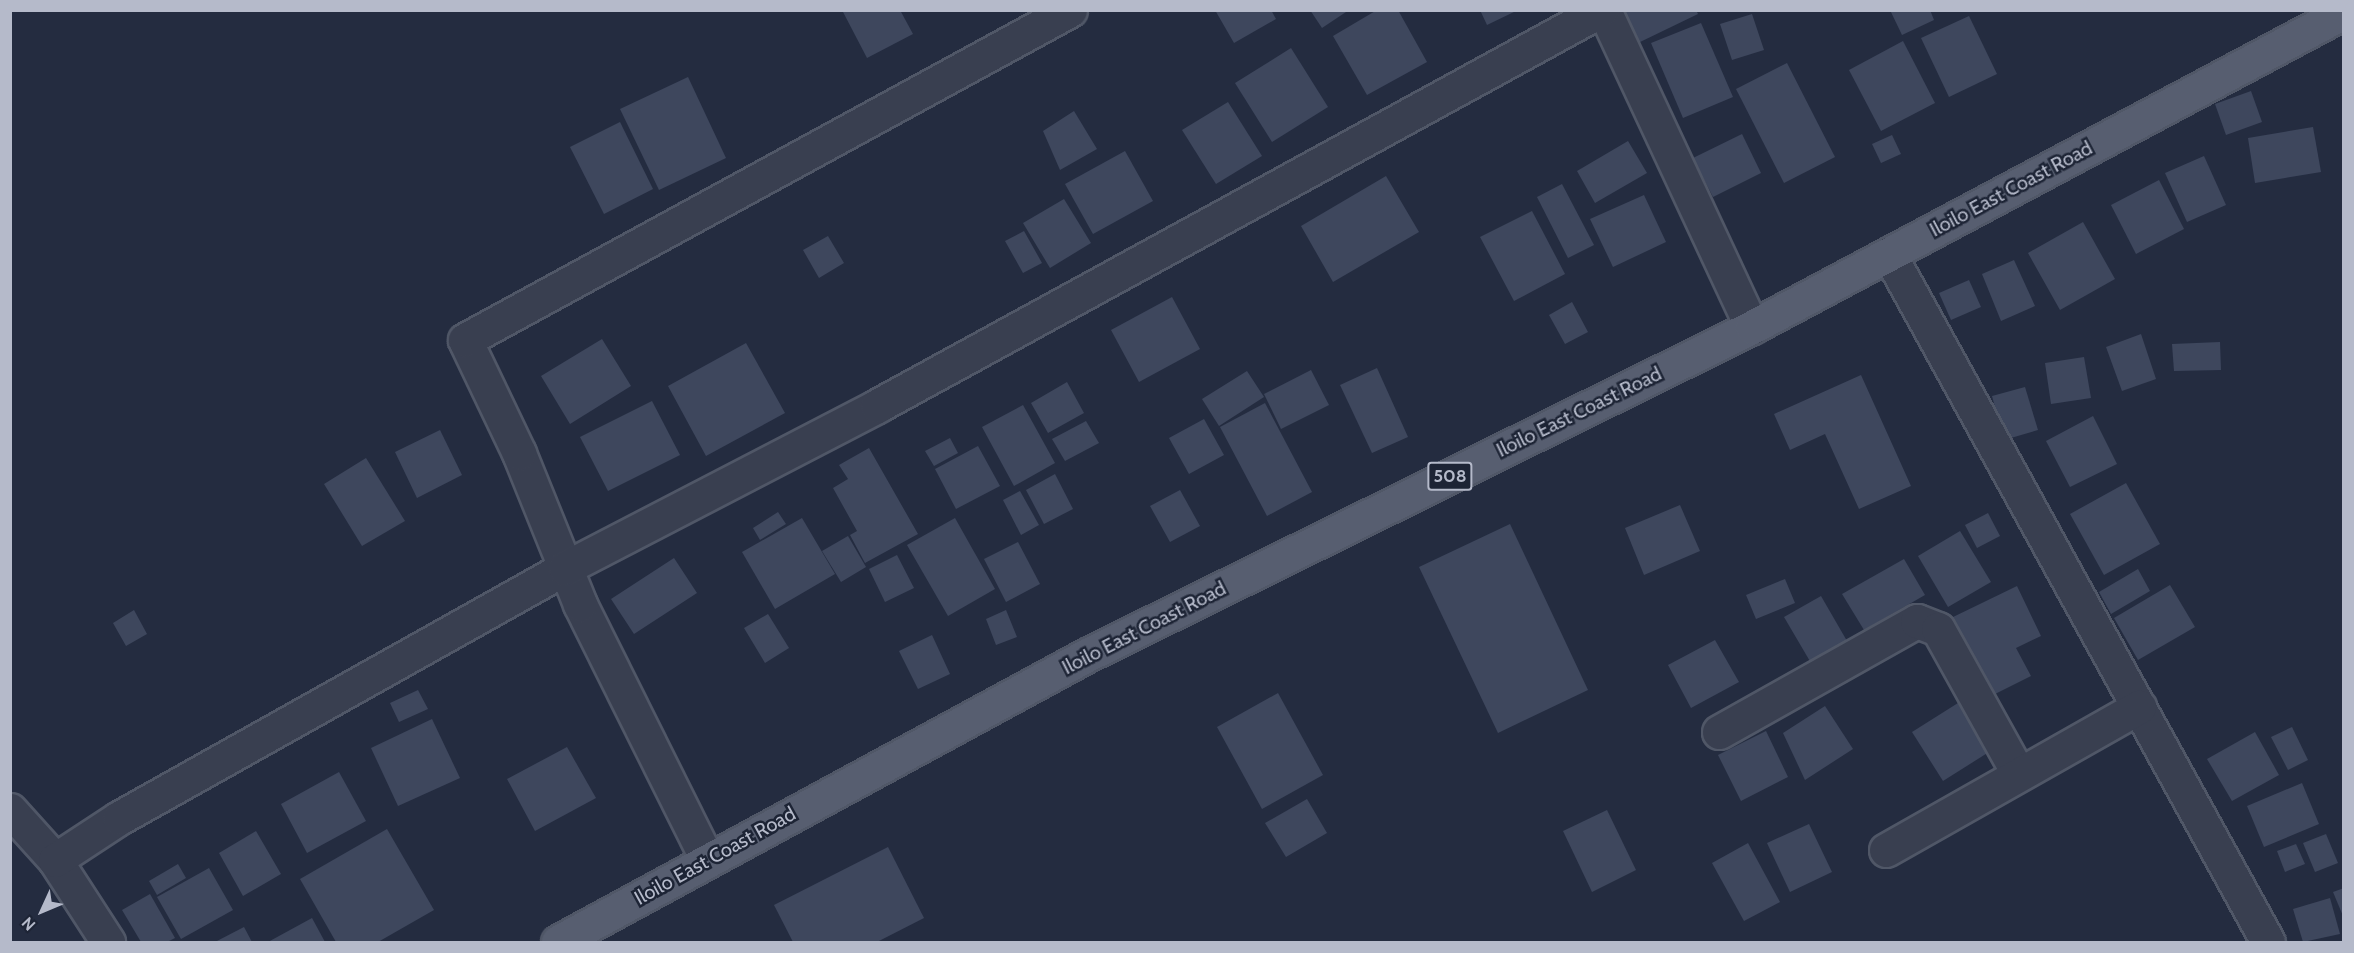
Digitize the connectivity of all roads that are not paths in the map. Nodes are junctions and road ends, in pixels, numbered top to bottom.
1 (1070, 10) edge
2 (1603, 10) edge
3 (2343, 12) edge
4 (1888, 254) junction
5 (1752, 327) junction
6 (566, 568) junction
7 (2139, 707) junction
8 (1719, 732) dead end
9 (2018, 773) junction
10 (10, 810) edge
11 (1886, 850) dead end
12 (708, 859) junction
13 (55, 860) junction
14 (108, 942) edge
15 (558, 942) edge
16 (2268, 942) edge

1 - 6 street
2 - 5 street
2 - 6 street
3 - 4 main road, Iloilo East Coast Road / 508
4 - 5 main road, Iloilo East Coast Road / 508
4 - 7 street
5 - 12 main road, Iloilo East Coast Road / 508
6 - 12 street
6 - 13 street
7 - 9 street
7 - 16 street
8 - 9 street
9 - 11 street
10 - 13 street
12 - 15 main road, Iloilo East Coast Road / 508
13 - 14 street

